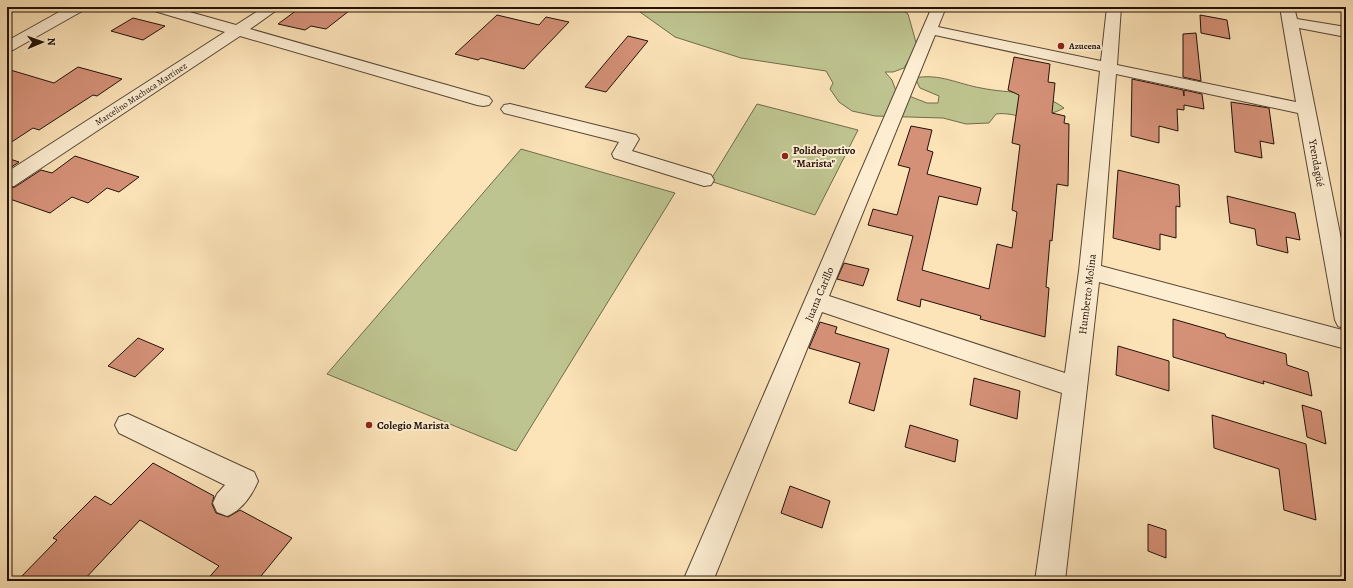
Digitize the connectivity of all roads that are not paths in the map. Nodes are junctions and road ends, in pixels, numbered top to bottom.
1 (79, 7) edge
2 (156, 7) edge
3 (274, 7) edge
4 (939, 7) edge
5 (1114, 7) edge
6 (1288, 14) edge
7 (239, 30) junction
8 (930, 30) junction
9 (1346, 32) edge
10 (7, 47) edge
11 (1108, 68) junction
12 (483, 101) dead end
13 (510, 109) dead end
14 (1307, 110) junction
15 (704, 180) dead end
16 (7, 182) edge
17 (1090, 271) junction
18 (817, 300) junction
19 (1346, 320) edge
20 (1346, 340) edge
21 (1075, 387) junction
22 (128, 425) dead end
23 (227, 503) dead end
24 (698, 581) edge
25 (1050, 581) edge

1 - 10 street
2 - 7 street
3 - 7 street, Marcelino Machuca Martínez
4 - 8 street, Juana Carillo
5 - 11 street, Humberto Molina
6 - 9 street
6 - 14 street, Yrendagüé
7 - 12 street
7 - 16 street, Marcelino Machuca Martínez
8 - 11 street
8 - 18 street, Juana Carillo
11 - 14 street
11 - 17 street, Humberto Molina
13 - 15 street
14 - 19 street, Yrendagüé
17 - 20 street
17 - 21 street, Humberto Molina
18 - 21 street
18 - 24 street, Juana Carillo
21 - 25 street, Humberto Molina
22 - 23 street

